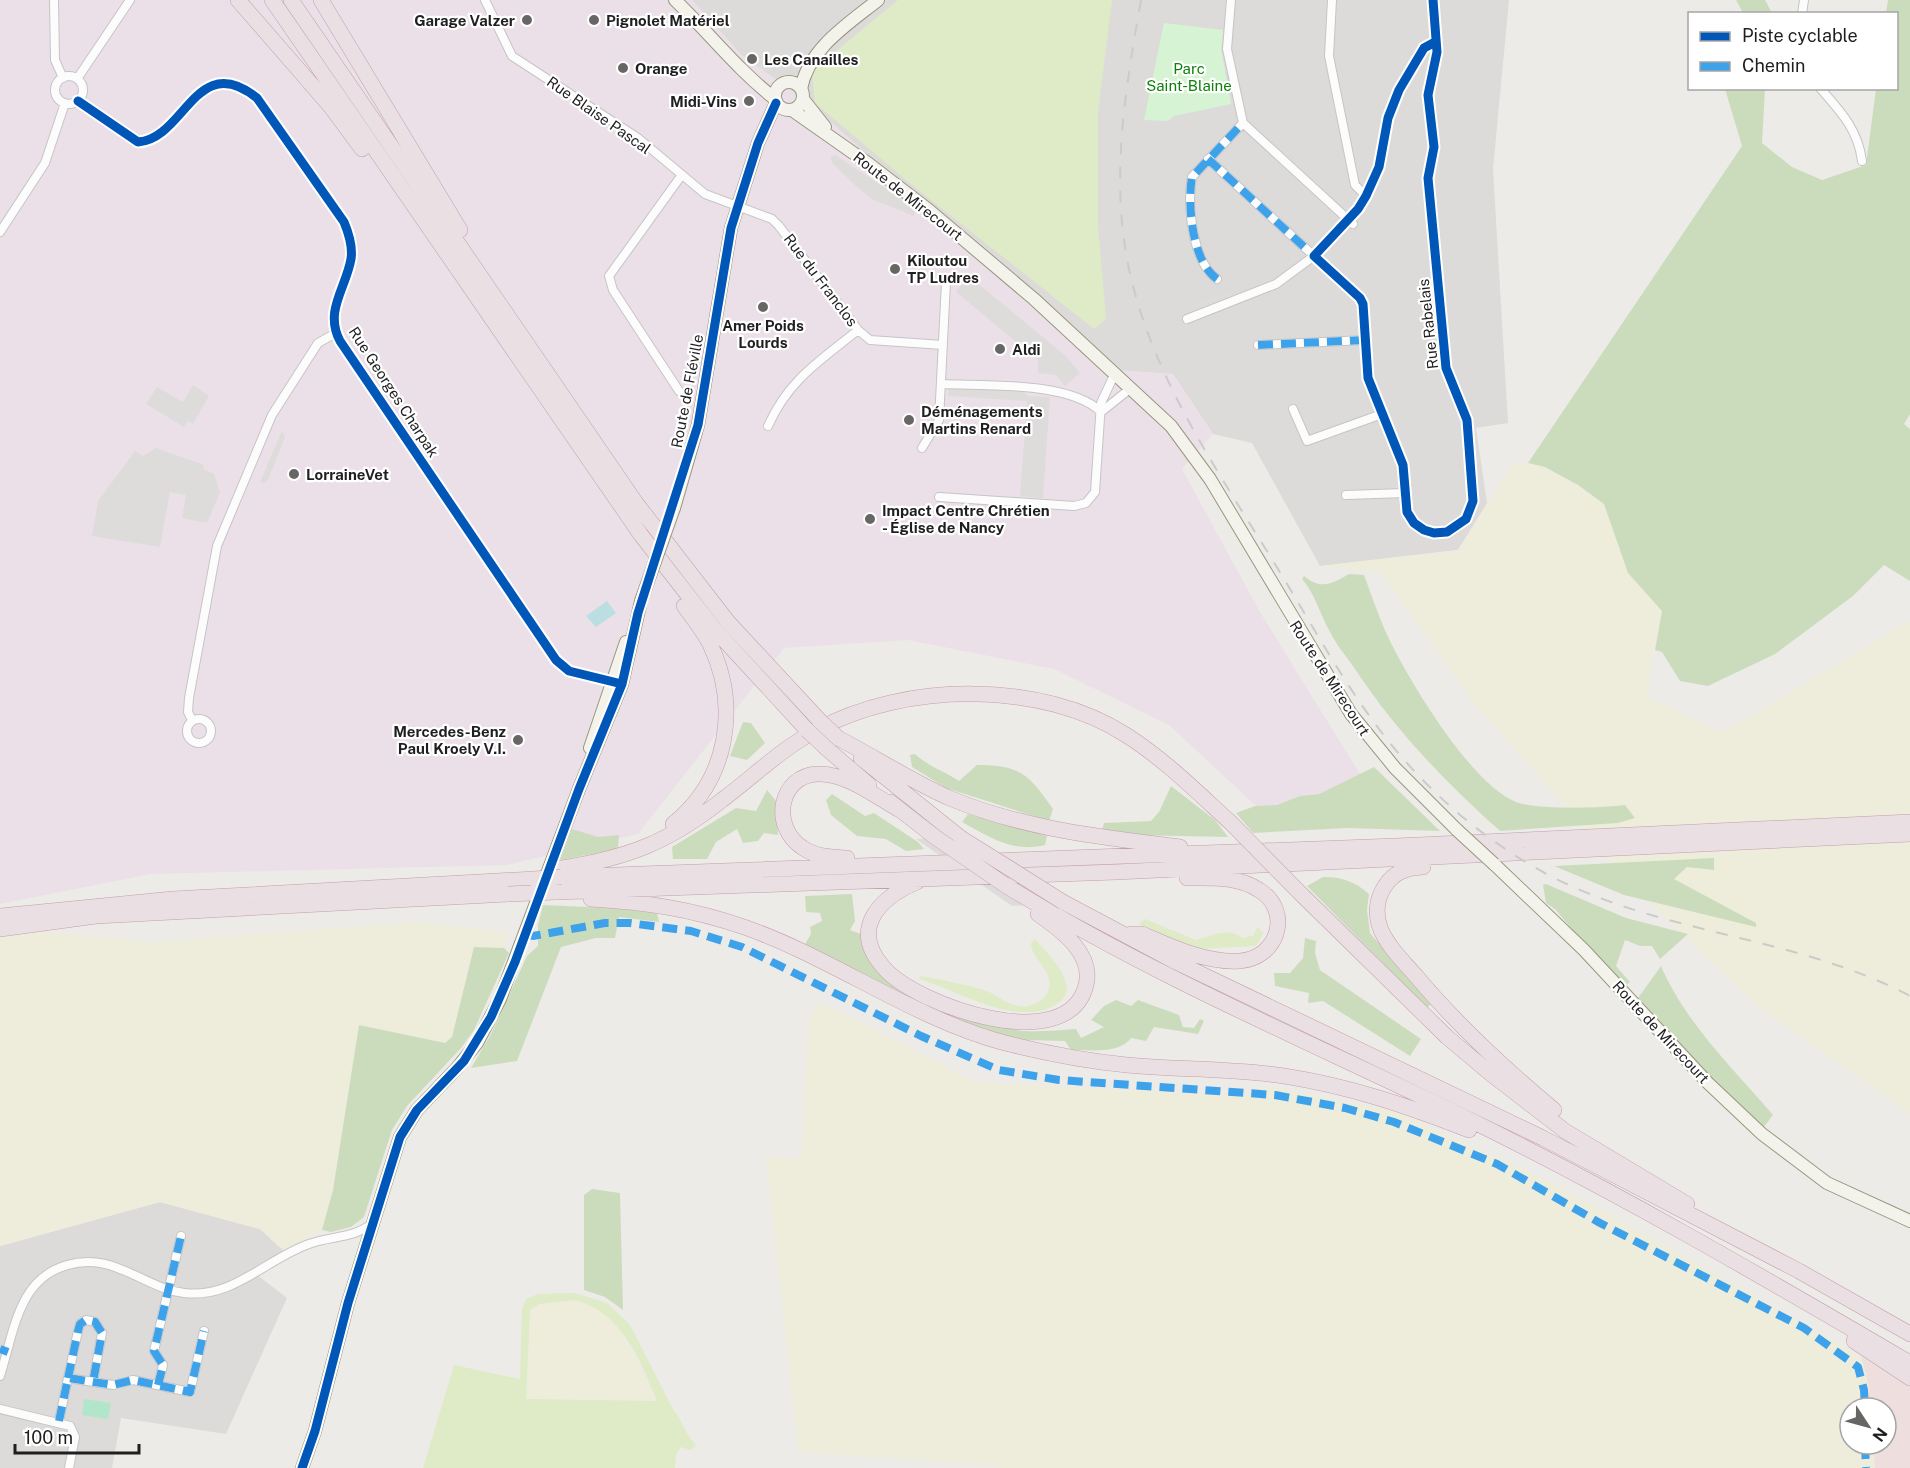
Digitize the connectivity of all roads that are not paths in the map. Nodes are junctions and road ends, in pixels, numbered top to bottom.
1 (54, 0) edge
2 (130, 0) edge
3 (238, 0) edge
4 (272, 0) edge
5 (291, 0) edge
6 (321, 0) edge
7 (485, 0) edge
8 (675, 0) edge
9 (878, 0) edge
10 (1231, 0) edge
11 (1332, 0) edge
12 (1433, 0) edge
13 (830, 40) junction
14 (1436, 42) junction
15 (732, 56) junction
16 (63, 78) junction
17 (77, 79) junction
18 (784, 83) junction
19 (1822, 90) edge
20 (802, 94) junction
21 (78, 101) junction
22 (775, 101) junction
23 (65, 103) junction
24 (790, 110) junction
25 (1243, 123) junction
26 (842, 145) junction
27 (756, 156) junction
28 (1208, 159) junction
29 (1862, 161) dead end
30 (681, 176) junction
31 (1366, 196) junction
32 (737, 207) junction
33 (1351, 222) junction
34 (0, 232) edge
35 (449, 256) junction
36 (1314, 256) junction
37 (483, 279) junction
38 (1217, 279) dead end
39 (946, 282) dead end
40 (1187, 319) dead end
41 (858, 330) junction
42 (336, 333) junction
43 (1365, 340) junction
44 (943, 345) junction
45 (1258, 345) dead end
46 (1114, 373) junction
47 (942, 384) junction
48 (1131, 388) junction
49 (679, 391) dead end
50 (1293, 409) dead end
51 (1101, 412) junction
52 (1382, 414) junction
53 (768, 426) dead end
54 (922, 448) dead end
55 (1405, 493) junction
56 (1346, 495) dead end
57 (939, 497) dead end
58 (663, 563) junction
59 (617, 683) junction
60 (192, 720) dead end
61 (832, 743) junction
62 (898, 808) junction
63 (1910, 822) edge
64 (1910, 834) edge
65 (637, 852) junction
66 (1228, 852) junction
67 (1472, 856) junction
68 (946, 863) junction
69 (1116, 872) junction
70 (925, 878) junction
71 (559, 884) junction
72 (1027, 903) junction
73 (0, 916) edge
74 (0, 929) edge
75 (1117, 932) junction
76 (1529, 1150) junction
77 (1607, 1154) junction
78 (1910, 1221) edge
79 (181, 1236) dead end
80 (350, 1237) junction
81 (365, 1240) junction
82 (1766, 1254) junction
83 (1745, 1267) junction
84 (169, 1289) junction
85 (204, 1331) dead end
86 (1910, 1334) edge
87 (4, 1350) edge
88 (1910, 1363) edge
89 (0, 1376) edge
90 (68, 1378) junction
91 (1910, 1378) edge
92 (93, 1382) junction
93 (158, 1385) junction
94 (0, 1409) edge
95 (59, 1421) junction
96 (69, 1468) edge
97 (302, 1468) edge

1 - 16 street
2 - 17 street
3 - 35 highway
4 - 35 highway
5 - 37 highway
6 - 37 highway
7 - 30 street, Rue Blaise Pascal
8 - 15 main road
9 - 13 main road
10 - 25 street
11 - 31 street
12 - 14 street, Rue Rabelais
13 - 18 main road
13 - 20 main road
14 - 31 street
14 - 55 street, Rue Rabelais
15 - 18 main road
15 - 22 main road
16 - 17 street
16 - 23 street
17 - 21 street
18 - 20 main road
18 - 22 main road, Route de Fléville
19 - 29 street
20 - 24 main road, Route de Fléville
20 - 26 main road, Route de Mirecourt
21 - 23 street
21 - 42 street, Rue Georges Charpak
22 - 24 main road, Route de Mirecourt
22 - 27 main road, Route de Fléville
23 - 34 street
24 - 26 main road, Route de Mirecourt
24 - 27 main road, Route de Fléville
25 - 28 street
25 - 33 street
26 - 46 main road, Route de Mirecourt
27 - 32 main road, Route de Fléville
28 - 36 street, Rue Rabelais
28 - 38 street
30 - 32 street, Rue Blaise Pascal
30 - 49 street
31 - 33 street
32 - 41 street, Rue du Franclos
32 - 59 main road, Route de Fléville, bridge
33 - 36 street
35 - 58 highway
36 - 40 street
36 - 43 street, Rue Rabelais
37 - 61 highway, bridge
39 - 44 street
41 - 44 street, Rue du Franclos
41 - 53 street
42 - 59 street, Rue Georges Charpak
42 - 60 street
43 - 45 street
43 - 52 street, Rue Rabelais
44 - 47 street
46 - 48 main road, Route de Mirecourt
46 - 51 street
47 - 51 street
47 - 54 street
48 - 51 street
48 - 78 main road, Route de Mirecourt, bridge
50 - 52 street
51 - 57 street
52 - 55 street, Rue Rabelais
55 - 56 street
58 - 61 highway, bridge
58 - 65 highway
59 - 81 main road, Route de Fléville
61 - 62 highway
61 - 66 highway
61 - 75 highway, bridge
62 - 68 highway
62 - 72 highway, bridge
63 - 66 highway
64 - 67 highway
65 - 71 highway
65 - 77 highway, bridge
66 - 68 highway
67 - 69 highway
67 - 77 highway
68 - 71 highway
69 - 70 highway
69 - 75 highway
70 - 71 highway
70 - 72 highway
71 - 73 highway, bridge
71 - 74 highway, bridge
71 - 76 highway
72 - 76 highway
75 - 82 highway
76 - 83 highway
77 - 82 highway
79 - 84 street
80 - 81 street
80 - 81 street
80 - 84 street
81 - 97 main road, Route de Fléville
82 - 86 highway
83 - 88 highway
83 - 91 highway
84 - 87 street
84 - 93 street
85 - 93 street
87 - 89 street
90 - 92 street
90 - 92 street
90 - 95 street
92 - 93 street
94 - 95 street
95 - 96 street

